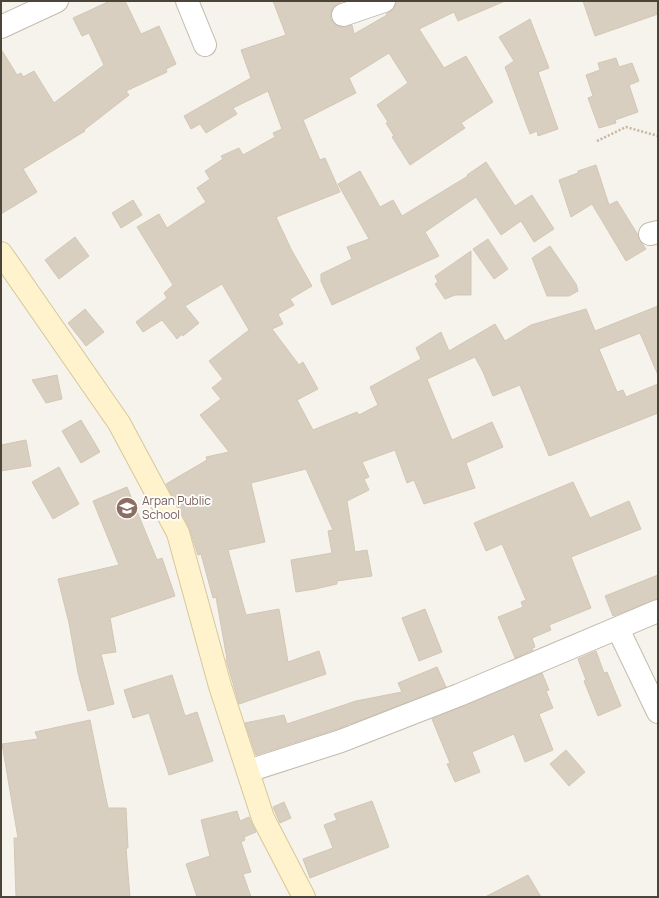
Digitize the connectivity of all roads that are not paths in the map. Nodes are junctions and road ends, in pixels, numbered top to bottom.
1 (57, 1) edge
2 (187, 1) edge
3 (384, 1) edge
4 (343, 15) dead end
5 (1, 27) edge
6 (204, 45) dead end
7 (1, 253) edge
8 (658, 611) edge
9 (618, 629) junction
10 (658, 712) edge
11 (248, 771) junction
12 (304, 897) edge

1 - 5 street
2 - 6 street
3 - 4 street
7 - 11 street
8 - 9 street
9 - 10 street
9 - 11 street
11 - 12 street

